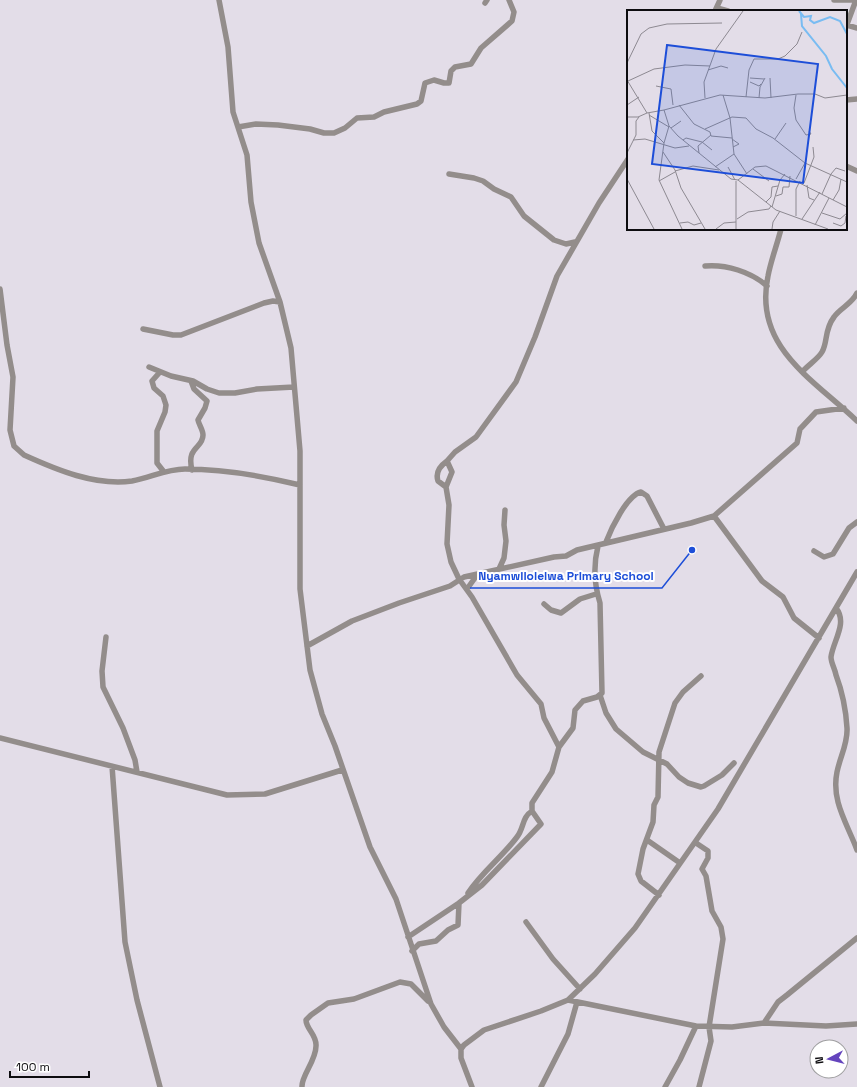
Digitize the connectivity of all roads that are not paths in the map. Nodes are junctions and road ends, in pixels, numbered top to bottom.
1 (219, 0) edge
2 (510, 0) edge
3 (720, 0) edge
4 (834, 0) edge
5 (851, 0) edge
6 (856, 0) edge
7 (716, 10) edge
8 (847, 23) edge
9 (847, 26) edge
10 (857, 28) edge
11 (857, 99) edge
12 (847, 100) edge
13 (238, 127) junction
14 (627, 161) edge
15 (847, 166) edge
16 (857, 171) edge
17 (449, 174) dead end
18 (781, 230) edge
19 (575, 242) junction
20 (705, 266) dead end
21 (767, 286) junction
22 (0, 289) edge
23 (857, 293) edge
24 (280, 302) junction
25 (143, 329) dead end
26 (149, 367) dead end
27 (160, 372) junction
28 (802, 372) junction
29 (191, 381) junction
30 (294, 387) junction
31 (844, 408) junction
32 (857, 421) edge
33 (447, 461) junction
34 (192, 470) junction
35 (164, 472) junction
36 (300, 485) junction
37 (446, 487) junction
38 (506, 510) dead end
39 (714, 516) junction
40 (857, 522) edge
41 (664, 529) junction
42 (606, 542) junction
43 (598, 546) junction
44 (814, 551) dead end
45 (499, 569) junction
46 (857, 572) edge
47 (477, 575) junction
48 (459, 579) junction
49 (467, 589) junction
50 (596, 594) junction
51 (544, 604) dead end
52 (836, 608) junction
53 (106, 637) dead end
54 (818, 638) junction
55 (307, 646) junction
56 (700, 676) dead end
57 (600, 695) junction
58 (0, 738) edge
59 (558, 747) junction
60 (658, 760) junction
61 (734, 763) dead end
62 (112, 766) junction
63 (342, 770) junction
64 (137, 772) junction
65 (532, 811) junction
66 (646, 840) junction
67 (696, 843) junction
68 (857, 850) edge
69 (680, 863) junction
70 (659, 894) junction
71 (466, 897) junction
72 (460, 903) junction
73 (526, 922) dead end
74 (408, 937) junction
75 (857, 938) edge
76 (412, 951) junction
77 (580, 990) junction
78 (568, 1000) junction
79 (577, 1002) junction
80 (431, 1004) junction
81 (764, 1023) junction
82 (857, 1024) edge
83 (696, 1026) junction
84 (709, 1026) junction
85 (461, 1049) junction
86 (160, 1087) edge
87 (302, 1087) edge
88 (472, 1087) edge
89 (542, 1087) edge
90 (665, 1087) edge
91 (699, 1087) edge

1 - 13 street
2 - 13 street
3 - 7 street
4 - 5 street
6 - 8 street
9 - 10 street
11 - 12 street
13 - 24 street
14 - 19 street
15 - 16 street
17 - 19 street
18 - 21 street
19 - 33 street
20 - 21 street
21 - 28 street
22 - 35 street
23 - 28 street
24 - 25 street
24 - 30 street
26 - 27 street
27 - 29 street
27 - 35 street
28 - 31 street
29 - 30 street
29 - 34 street
30 - 36 street
31 - 32 street
31 - 39 street
33 - 37 street
33 - 37 street
34 - 35 street
34 - 36 street
36 - 55 street
37 - 48 street
38 - 45 street
39 - 41 street
39 - 54 street
40 - 44 street
41 - 42 street
41 - 42 street
42 - 43 street
43 - 45 street
43 - 50 street
45 - 47 street
46 - 52 street
47 - 48 street
47 - 49 street
48 - 49 street
48 - 55 street
49 - 59 street
50 - 51 street
50 - 57 street
52 - 54 street
52 - 68 street
53 - 64 street
54 - 67 street
55 - 63 street
56 - 60 street
57 - 59 street
57 - 60 street
58 - 62 street
59 - 65 street
60 - 61 street
60 - 66 street
62 - 64 street
62 - 86 street
63 - 64 street
63 - 74 street
65 - 71 street
65 - 71 street
66 - 69 street
66 - 70 street
67 - 69 street
67 - 84 street
69 - 70 street
70 - 77 street
71 - 72 street
72 - 74 street
72 - 76 street
73 - 77 street
74 - 76 street
75 - 81 street
76 - 80 street
77 - 78 street
78 - 79 street
78 - 85 street
79 - 83 street
79 - 89 street
80 - 85 street
80 - 87 street
81 - 82 street
81 - 84 street
83 - 84 street
83 - 90 street
84 - 91 street
85 - 88 street

